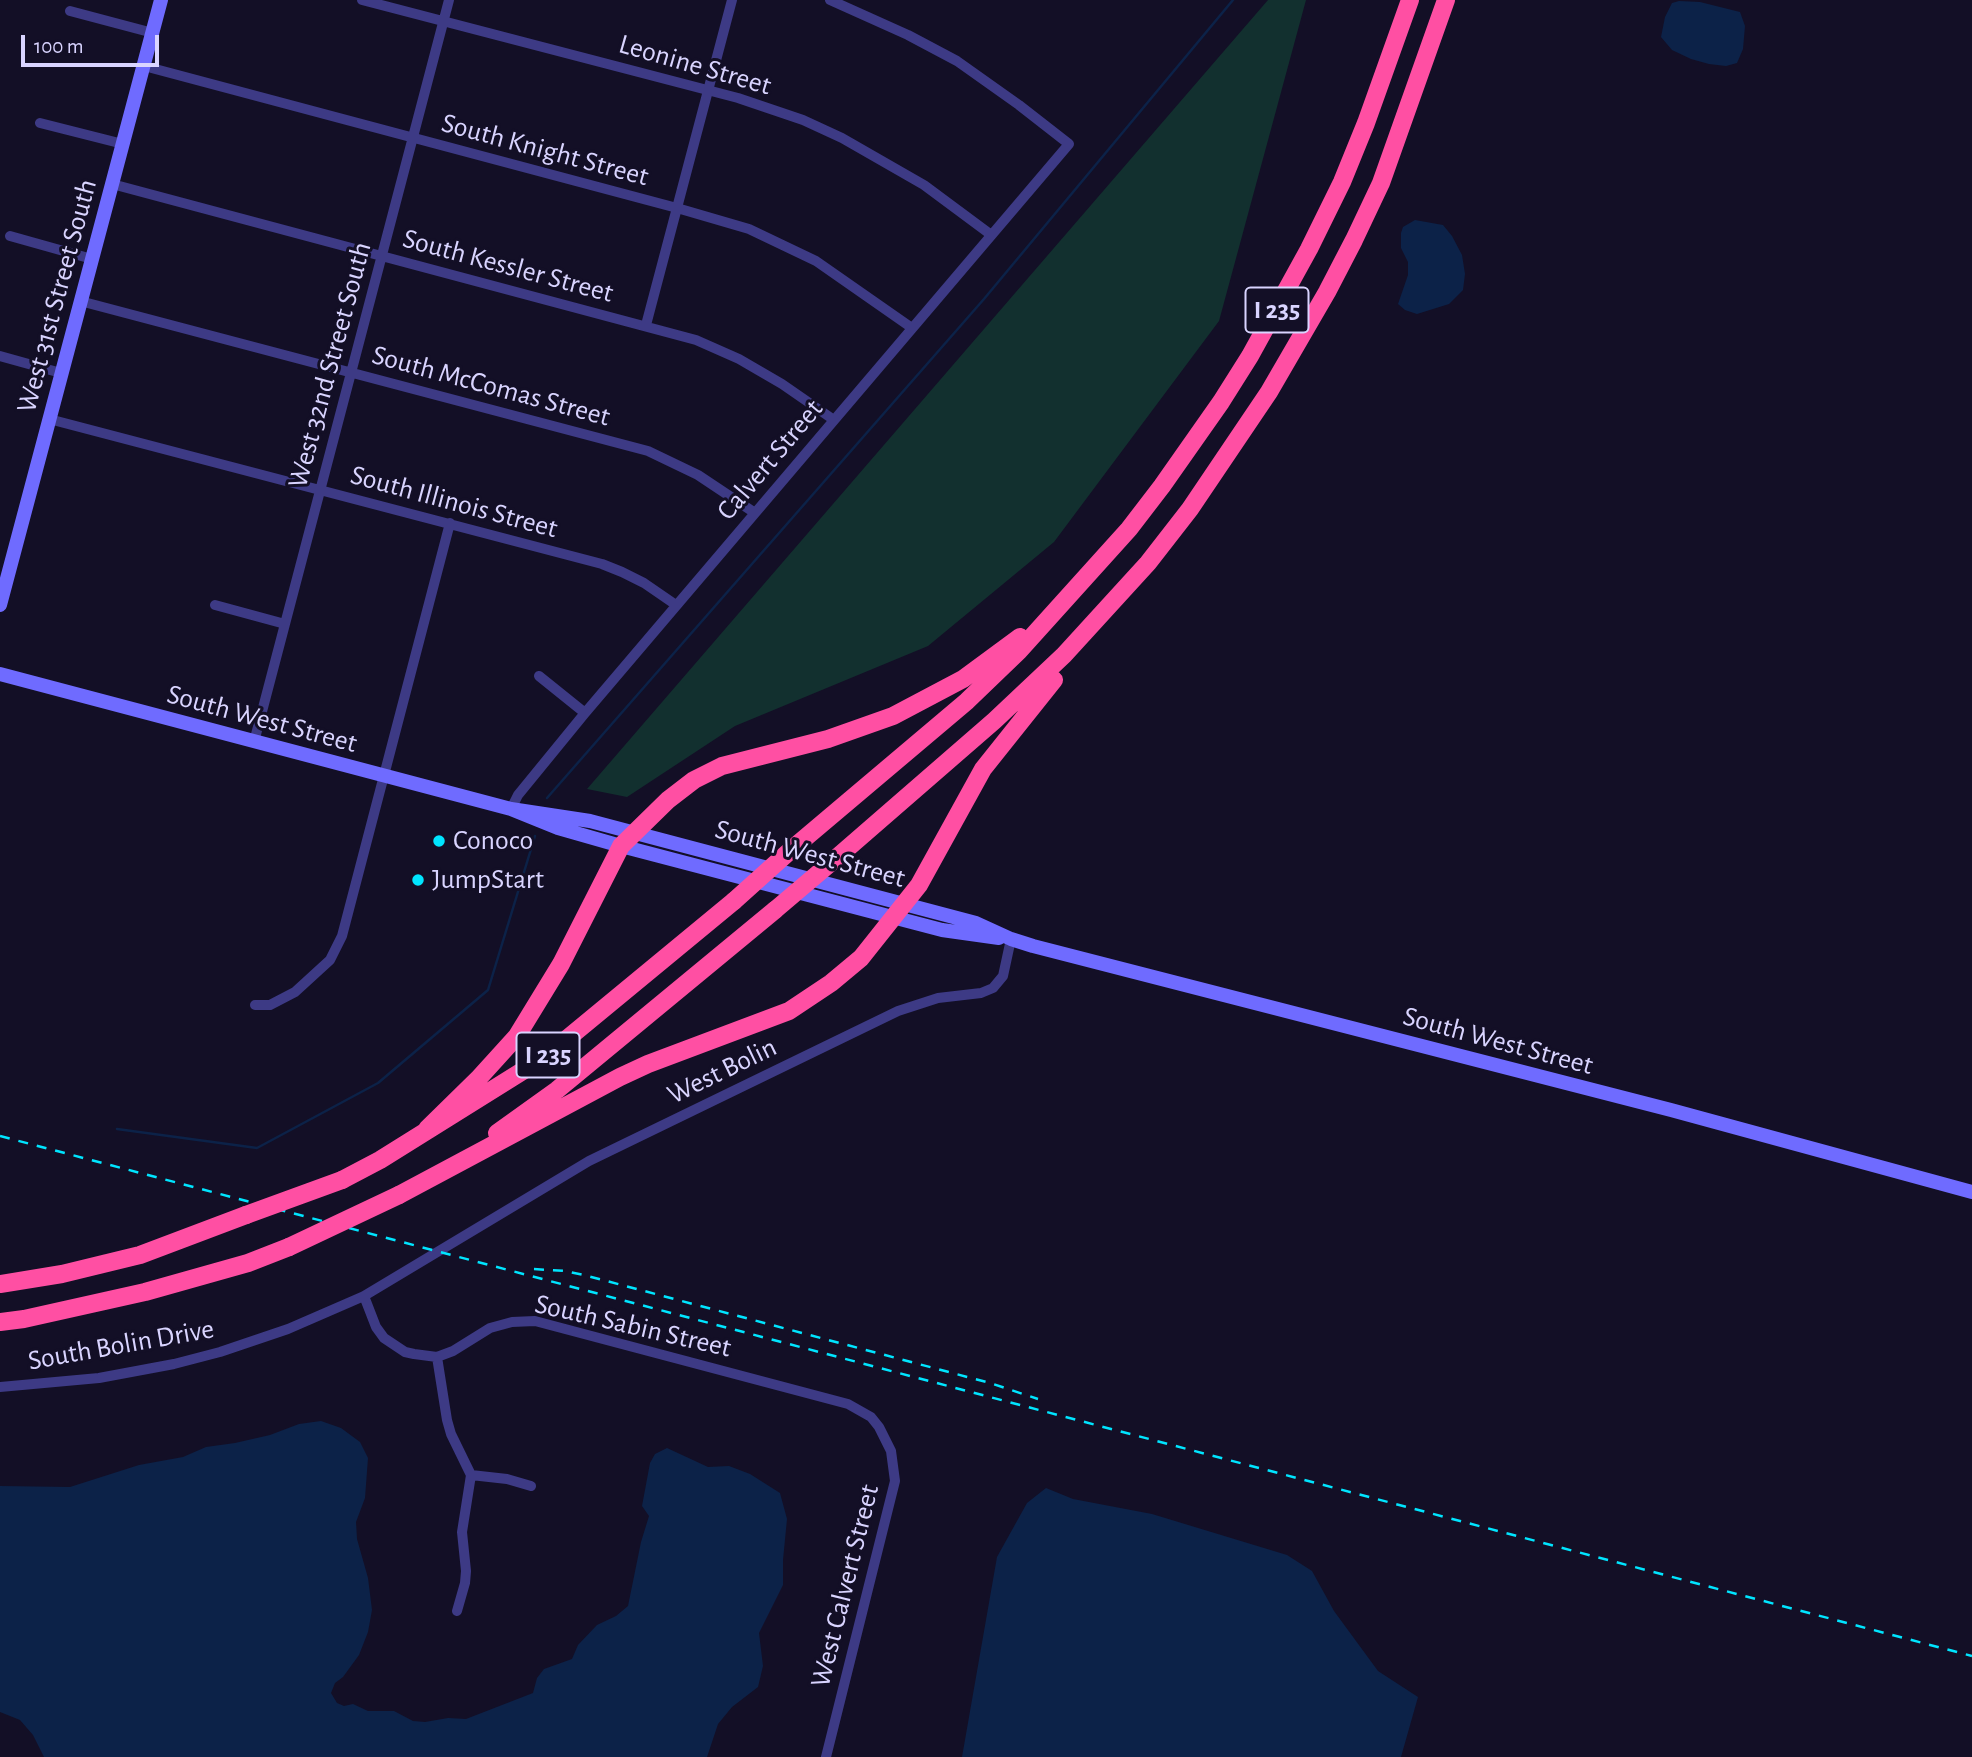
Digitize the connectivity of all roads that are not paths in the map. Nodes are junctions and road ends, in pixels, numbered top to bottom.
1 (161, 0) edge
2 (362, 0) edge
3 (449, 0) edge
4 (732, 0) edge
5 (830, 0) edge
6 (1410, 0) edge
7 (1446, 0) edge
8 (70, 11) dead end
9 (444, 22) junction
10 (153, 33) junction
11 (144, 66) junction
12 (708, 90) junction
13 (40, 123) dead end
14 (413, 139) junction
15 (123, 144) junction
16 (112, 184) junction
17 (677, 208) junction
18 (990, 234) junction
19 (10, 236) dead end
20 (382, 257) junction
21 (92, 259) junction
22 (80, 301) junction
23 (646, 325) junction
24 (912, 328) junction
25 (0, 356) edge
26 (351, 372) junction
27 (61, 373) junction
28 (49, 419) junction
29 (834, 420) junction
30 (320, 491) junction
31 (755, 513) junction
32 (450, 523) junction
33 (1148, 562) junction
34 (1081, 584) junction
35 (0, 605) edge
36 (215, 605) dead end
37 (676, 606) junction
38 (285, 624) junction
39 (0, 674) edge
40 (539, 676) dead end
41 (585, 713) junction
42 (254, 742) junction
43 (383, 776) junction
44 (511, 809) junction
45 (627, 839) junction
46 (898, 910) junction
47 (1011, 939) junction
48 (255, 1005) dead end
49 (427, 1129) junction
50 (452, 1166) junction
51 (1972, 1192) edge
52 (436, 1251) joint
53 (0, 1284) edge
54 (363, 1296) junction
55 (0, 1322) edge
56 (437, 1357) junction
57 (0, 1387) edge
58 (879, 1426) joint
59 (471, 1475) junction
60 (531, 1486) dead end
61 (457, 1611) dead end
62 (826, 1757) edge

1 - 10 street, West 31st Street South
2 - 9 street, Leonine Street
3 - 9 street, West 32nd Street South
4 - 12 street
5 - 18 street, Calvert Street
6 - 34 highway, I 235
7 - 33 highway, I 235
8 - 10 street
9 - 12 street, Leonine Street
9 - 14 street, West 32nd Street South
10 - 11 street, West 31st Street South
11 - 14 street, South Knight Street
11 - 15 street, West 31st Street South
12 - 17 street
12 - 18 street, Leonine Street
13 - 15 street
14 - 17 street, South Knight Street
14 - 20 street, West 32nd Street South
15 - 16 street, West 31st Street South
16 - 20 street, South Kessler Street
16 - 21 street, West 31st Street South
17 - 23 street
17 - 24 street, South Knight Street
18 - 24 street, Calvert Street
19 - 21 street
20 - 23 street, South Kessler Street
20 - 26 street, West 32nd Street South
21 - 22 street, West 31st Street South
22 - 26 street, South McComas Street
22 - 27 street, West 31st Street South
23 - 29 street, South Kessler Street
24 - 29 street, Calvert Street
25 - 27 street
26 - 30 street, West 32nd Street South
26 - 31 street, South McComas Street
27 - 28 street, West 31st Street South
28 - 30 street, South Illinois Street
28 - 35 street, West 31st Street South
29 - 31 street, Calvert Street
30 - 32 street, South Illinois Street
30 - 38 street, West 32nd Street South
31 - 37 street, Calvert Street
32 - 37 street, South Illinois Street
32 - 43 street
33 - 46 highway
33 - 50 highway, I 235, bridge
34 - 45 highway
34 - 49 highway, I 235, bridge
36 - 38 street
37 - 41 street, Calvert Street
38 - 42 street, West 32nd Street South
39 - 42 street, South West Street
40 - 41 street
41 - 44 street, Calvert Street
42 - 43 street, South West Street
43 - 44 street, South West Street
43 - 48 street
44 - 45 street, South West Street
45 - 46 street, South West Street
45 - 49 highway
46 - 47 street, South West Street
46 - 50 highway
47 - 51 street, South West Street
47 - 52 street, West Bolin
49 - 53 highway, I 235, bridge
50 - 55 highway, I 235, bridge
52 - 54 street, South Bolin Drive
54 - 56 street
54 - 57 street, South Bolin Drive
56 - 58 street, South Sabin Street
56 - 59 street
58 - 62 street, West Calvert Street
59 - 60 street
59 - 61 street

